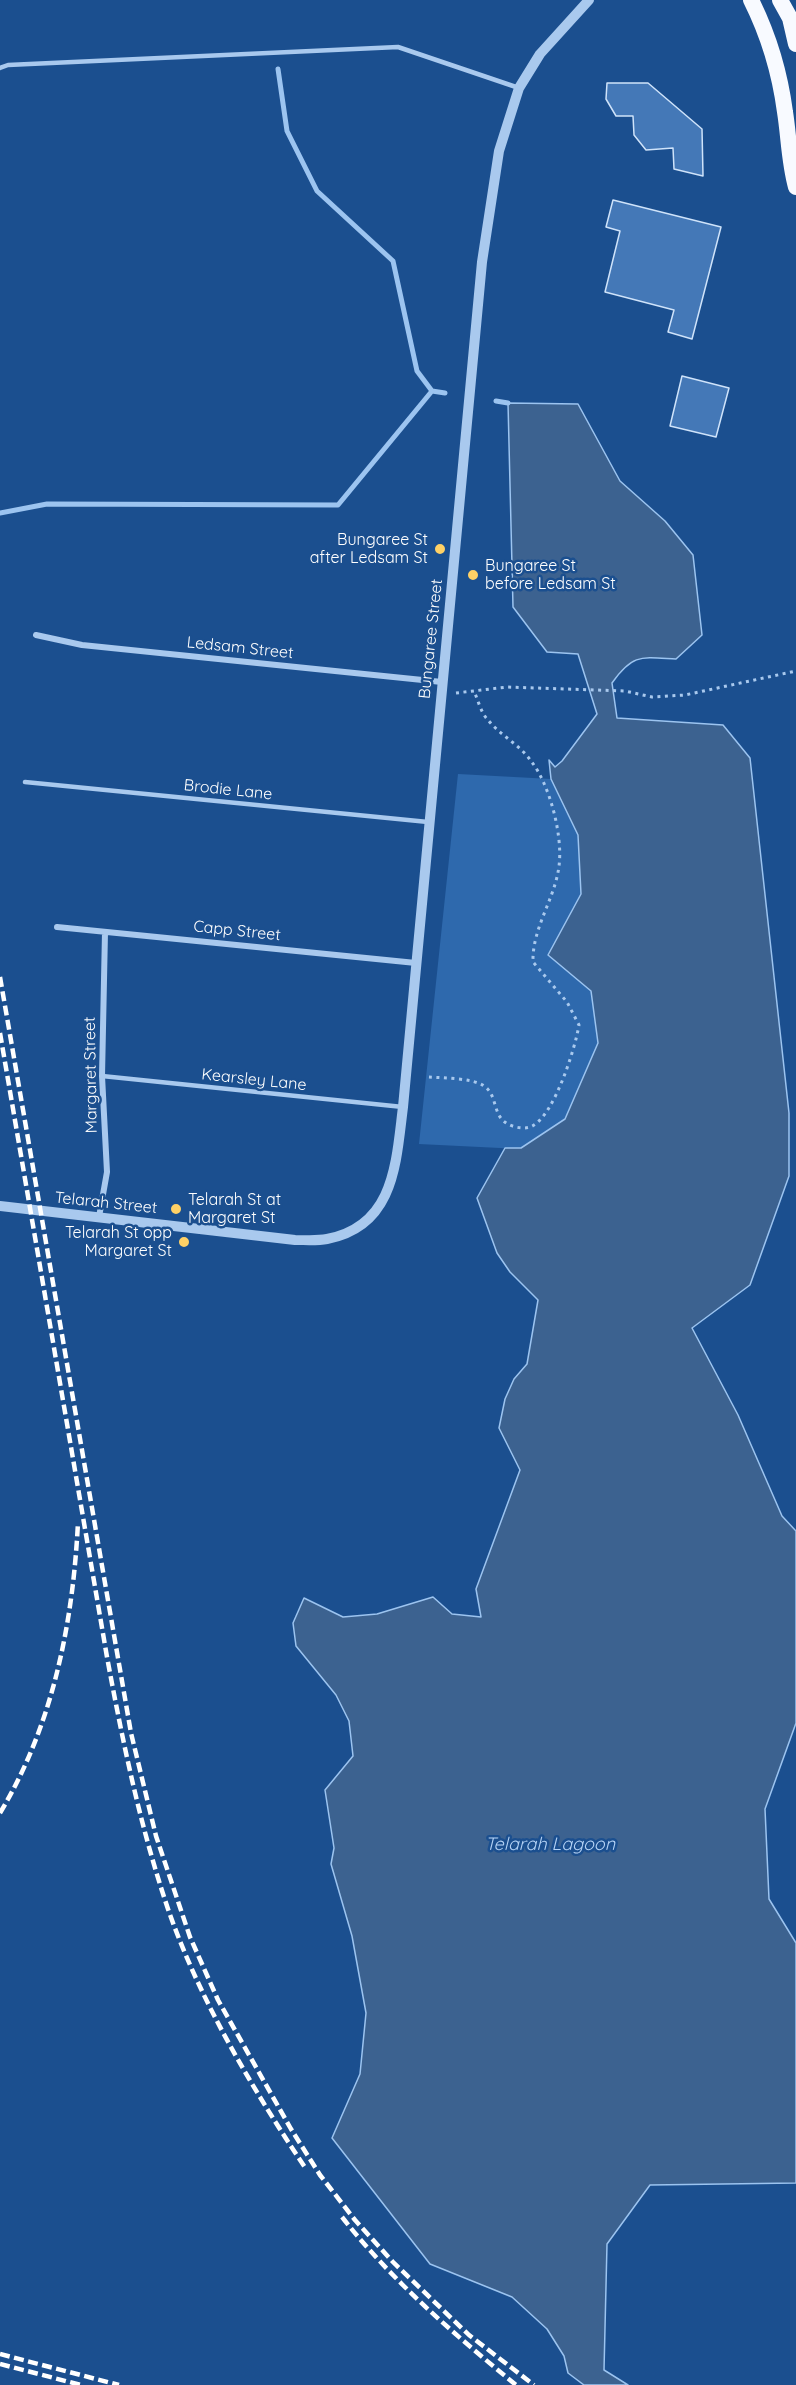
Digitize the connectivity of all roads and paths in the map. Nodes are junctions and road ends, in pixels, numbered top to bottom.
1 (589, 0) edge
2 (601, 0) edge
3 (751, 0) edge
4 (780, 0) edge
5 (571, 18) junction
6 (796, 44) edge
7 (0, 68) edge
8 (519, 88) junction
9 (796, 187) edge
10 (36, 635) dead end
11 (796, 671) edge
12 (442, 682) junction
13 (474, 692) junction
14 (456, 693) dead end
15 (25, 783) dead end
16 (429, 822) junction
17 (57, 927) dead end
18 (105, 932) junction
19 (416, 963) junction
20 (102, 1076) junction
21 (429, 1077) dead end
22 (403, 1107) junction
23 (0, 1206) edge
24 (378, 1210) joint
25 (99, 1217) junction

1 - 5 street, Bungaree Street
2 - 5 street, Bungaree Street
3 - 9 highway
4 - 6 highway
5 - 8 street, Bungaree Street
7 - 8 lane
8 - 12 street, Bungaree Street
10 - 12 street, Ledsam Street
11 - 13 path
12 - 16 street, Bungaree Street
13 - 14 path
13 - 21 path
15 - 16 lane, Brodie Lane
16 - 19 street, Bungaree Street
17 - 18 street, Capp Street
18 - 19 street, Capp Street
18 - 20 street, Margaret Street
19 - 22 street, Bungaree Street
20 - 22 lane, Kearsley Lane
20 - 25 street, Margaret Street
22 - 24 street, Bungaree Street
23 - 25 street, Telarah Street
24 - 25 street, Telarah Street

